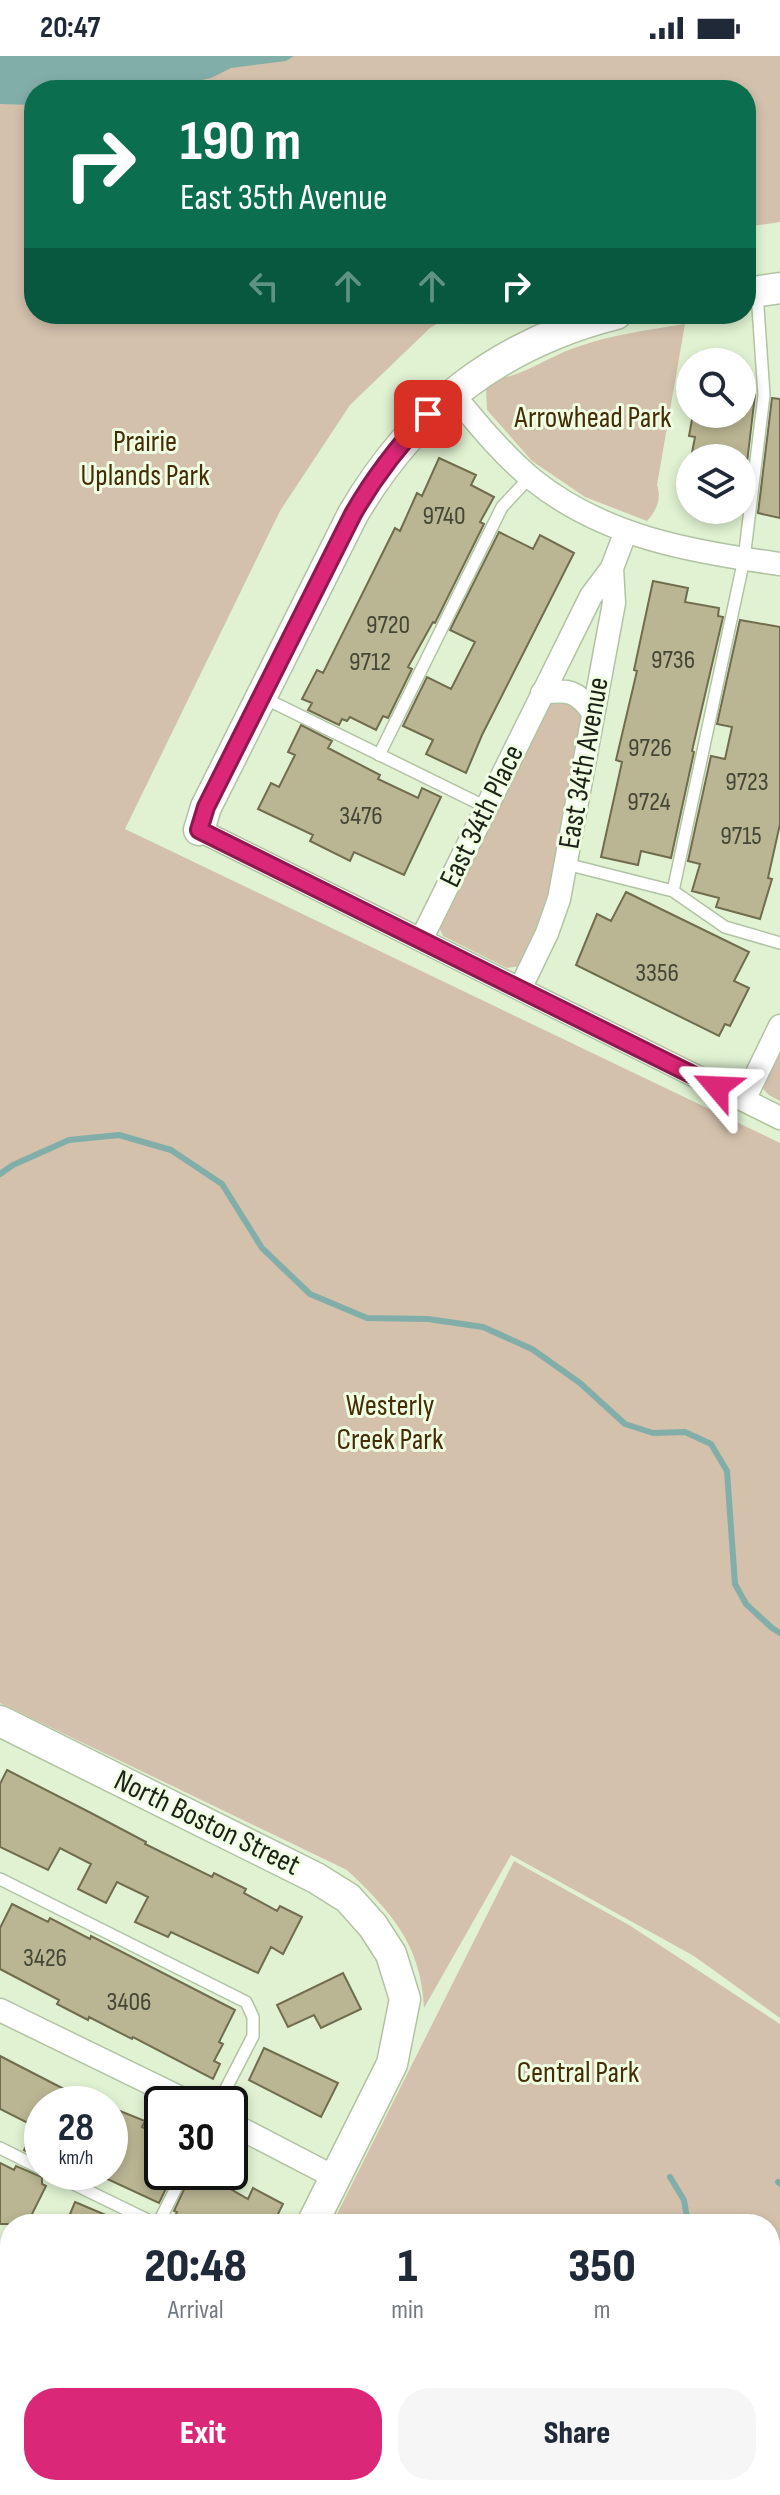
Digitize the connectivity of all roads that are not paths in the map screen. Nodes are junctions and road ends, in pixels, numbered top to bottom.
1 (761, 291) edge
2 (585, 324) edge
3 (452, 393) junction
4 (530, 477) junction
5 (626, 531) junction
6 (744, 559) junction
7 (780, 564) edge
8 (612, 568) junction
9 (542, 693) junction
10 (262, 697) junction
11 (593, 713) junction
12 (379, 755) junction
13 (486, 807) junction
14 (199, 830) joint
15 (566, 864) junction
16 (673, 891) junction
17 (421, 940) junction
18 (780, 943) edge
19 (520, 989) junction
20 (780, 1026) edge
21 (744, 1100) junction
22 (780, 1118) edge
23 (0, 1721) edge
24 (0, 1879) edge
25 (0, 2010) edge
26 (156, 2086) edge
27 (227, 2086) edge
28 (248, 2132) edge
29 (0, 2148) edge
30 (24, 2160) edge
31 (336, 2178) junction
32 (86, 2190) edge
33 (175, 2190) edge
34 (136, 2214) edge
35 (162, 2214) edge
36 (317, 2214) edge

1 - 6 lane
2 - 3 street
3 - 4 street
3 - 10 street
4 - 5 street
4 - 12 lane
5 - 6 street
5 - 8 street, East 34th Avenue
6 - 7 street
6 - 16 lane
8 - 9 street, East 34th Place
8 - 11 street, East 34th Avenue
9 - 11 street
9 - 13 street, East 34th Place
10 - 12 lane
10 - 14 street
11 - 15 street, East 34th Avenue
12 - 13 lane
13 - 17 street, East 34th Place
14 - 17 street
15 - 16 lane
15 - 19 street, East 34th Avenue
16 - 18 lane
17 - 19 street
19 - 21 street
20 - 21 street
21 - 22 street
23 - 31 street, North Boston Street
24 - 27 lane
25 - 26 street
28 - 31 street
29 - 30 lane
31 - 36 street, North Boston Street
32 - 34 lane
33 - 35 lane

